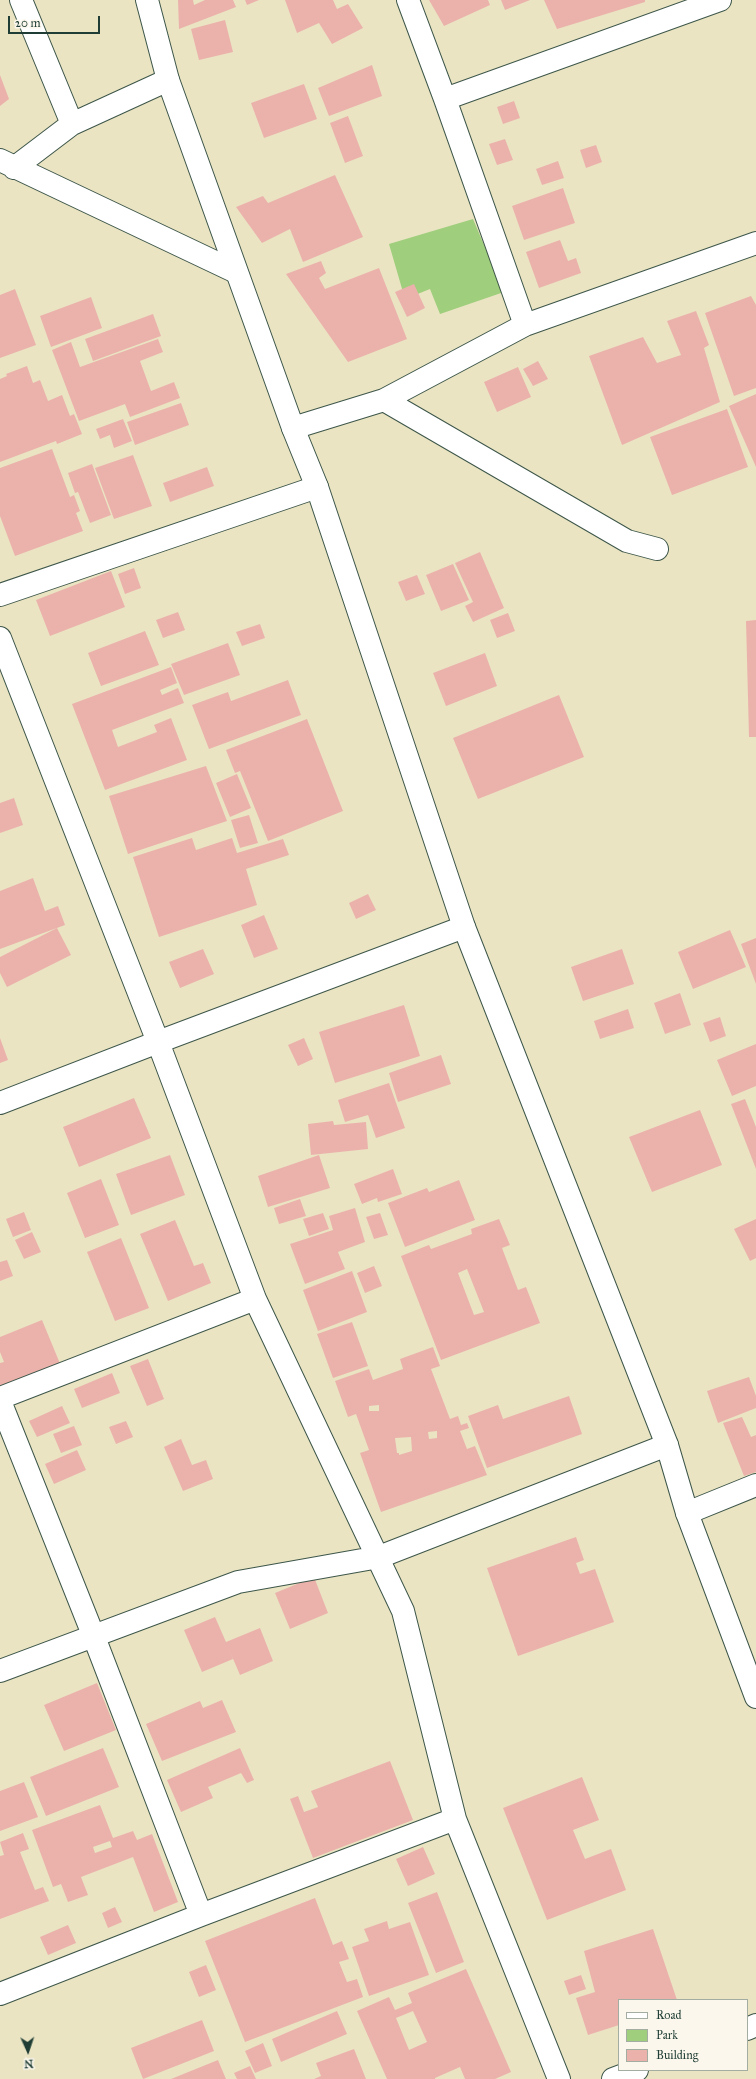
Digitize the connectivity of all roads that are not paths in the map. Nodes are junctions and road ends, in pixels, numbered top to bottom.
1 (21, 0) edge
2 (147, 0) edge
3 (408, 0) edge
4 (720, 0) edge
5 (168, 80) junction
6 (445, 99) junction
7 (72, 124) junction
8 (7, 164) edge
9 (756, 243) edge
10 (236, 272) junction
11 (525, 325) junction
12 (384, 400) junction
13 (293, 428) junction
14 (317, 487) junction
15 (657, 549) dead end
16 (0, 595) edge
17 (0, 638) edge
18 (464, 927) junction
19 (158, 1042) junction
20 (0, 1104) edge
21 (255, 1299) junction
22 (0, 1398) edge
23 (0, 1401) edge
24 (667, 1445) junction
25 (756, 1485) edge
26 (687, 1513) junction
27 (379, 1557) junction
28 (94, 1636) junction
29 (0, 1671) edge
30 (756, 1697) edge
31 (455, 1819) junction
32 (201, 1915) junction
33 (0, 1994) edge
34 (634, 2071) edge
35 (559, 2079) edge
36 (613, 2079) edge

1 - 7 street
2 - 5 street
3 - 6 street
4 - 6 street
5 - 7 street
5 - 10 street
6 - 11 street
7 - 8 street
8 - 10 street
9 - 11 street
10 - 13 street
11 - 12 street
12 - 13 street
12 - 15 street
13 - 14 street
14 - 16 street
14 - 18 street
17 - 19 street
18 - 19 street
18 - 24 street
19 - 20 street
19 - 21 street
21 - 22 street
21 - 27 street
23 - 28 street
24 - 26 street
24 - 27 street
25 - 26 street
26 - 30 street
27 - 28 street
27 - 31 street
28 - 29 street
28 - 32 street
31 - 32 street
31 - 35 street
32 - 33 street
34 - 36 street

